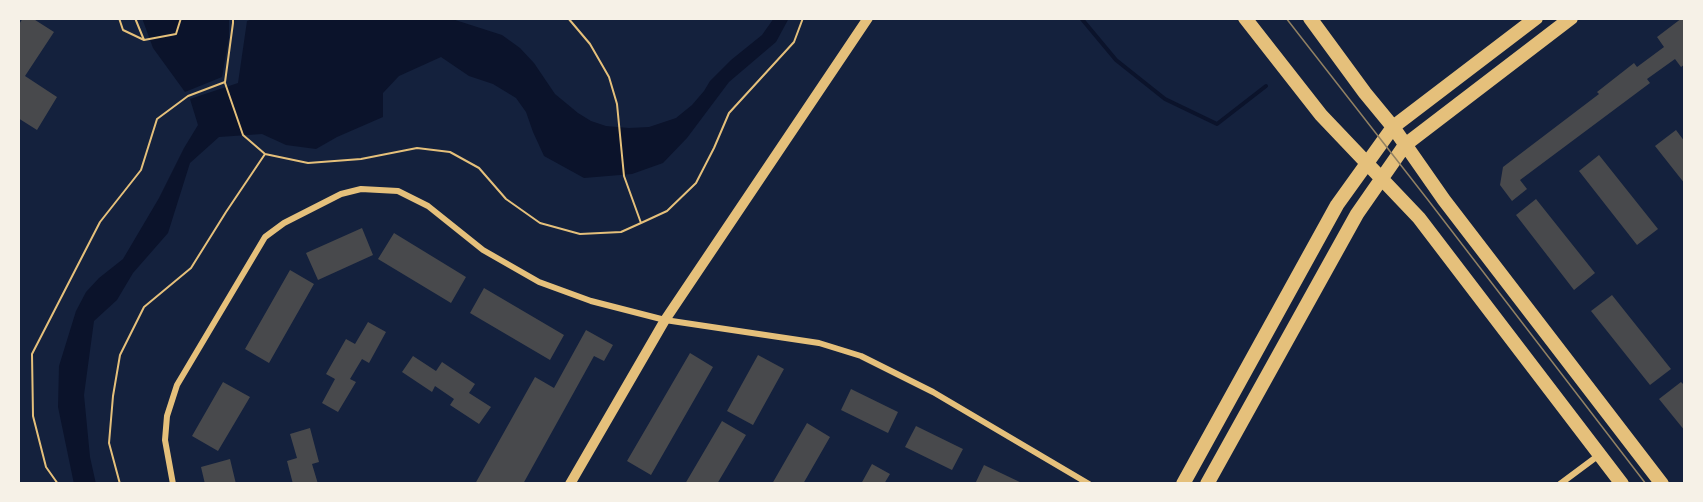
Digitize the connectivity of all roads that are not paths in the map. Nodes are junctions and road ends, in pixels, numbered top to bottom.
1 (868, 18) edge
2 (1245, 18) edge
3 (1310, 18) edge
4 (1536, 18) edge
5 (1571, 18) edge
6 (1393, 127) junction
7 (1405, 145) junction
8 (1367, 162) junction
9 (1382, 178) junction
10 (664, 320) junction
11 (1599, 454) junction
12 (173, 484) edge
13 (570, 484) edge
14 (1089, 484) edge
15 (1183, 484) edge
16 (1207, 484) edge
17 (1560, 484) edge
18 (1622, 484) edge
19 (1662, 484) edge

1 - 10 street
2 - 8 main road
3 - 6 main road
4 - 6 main road
5 - 7 main road
6 - 7 main road
6 - 8 main road
7 - 9 main road
7 - 19 main road
8 - 9 main road
8 - 15 main road
9 - 11 main road
9 - 16 main road
10 - 12 street
10 - 13 street
10 - 14 street
11 - 17 street
11 - 18 main road

